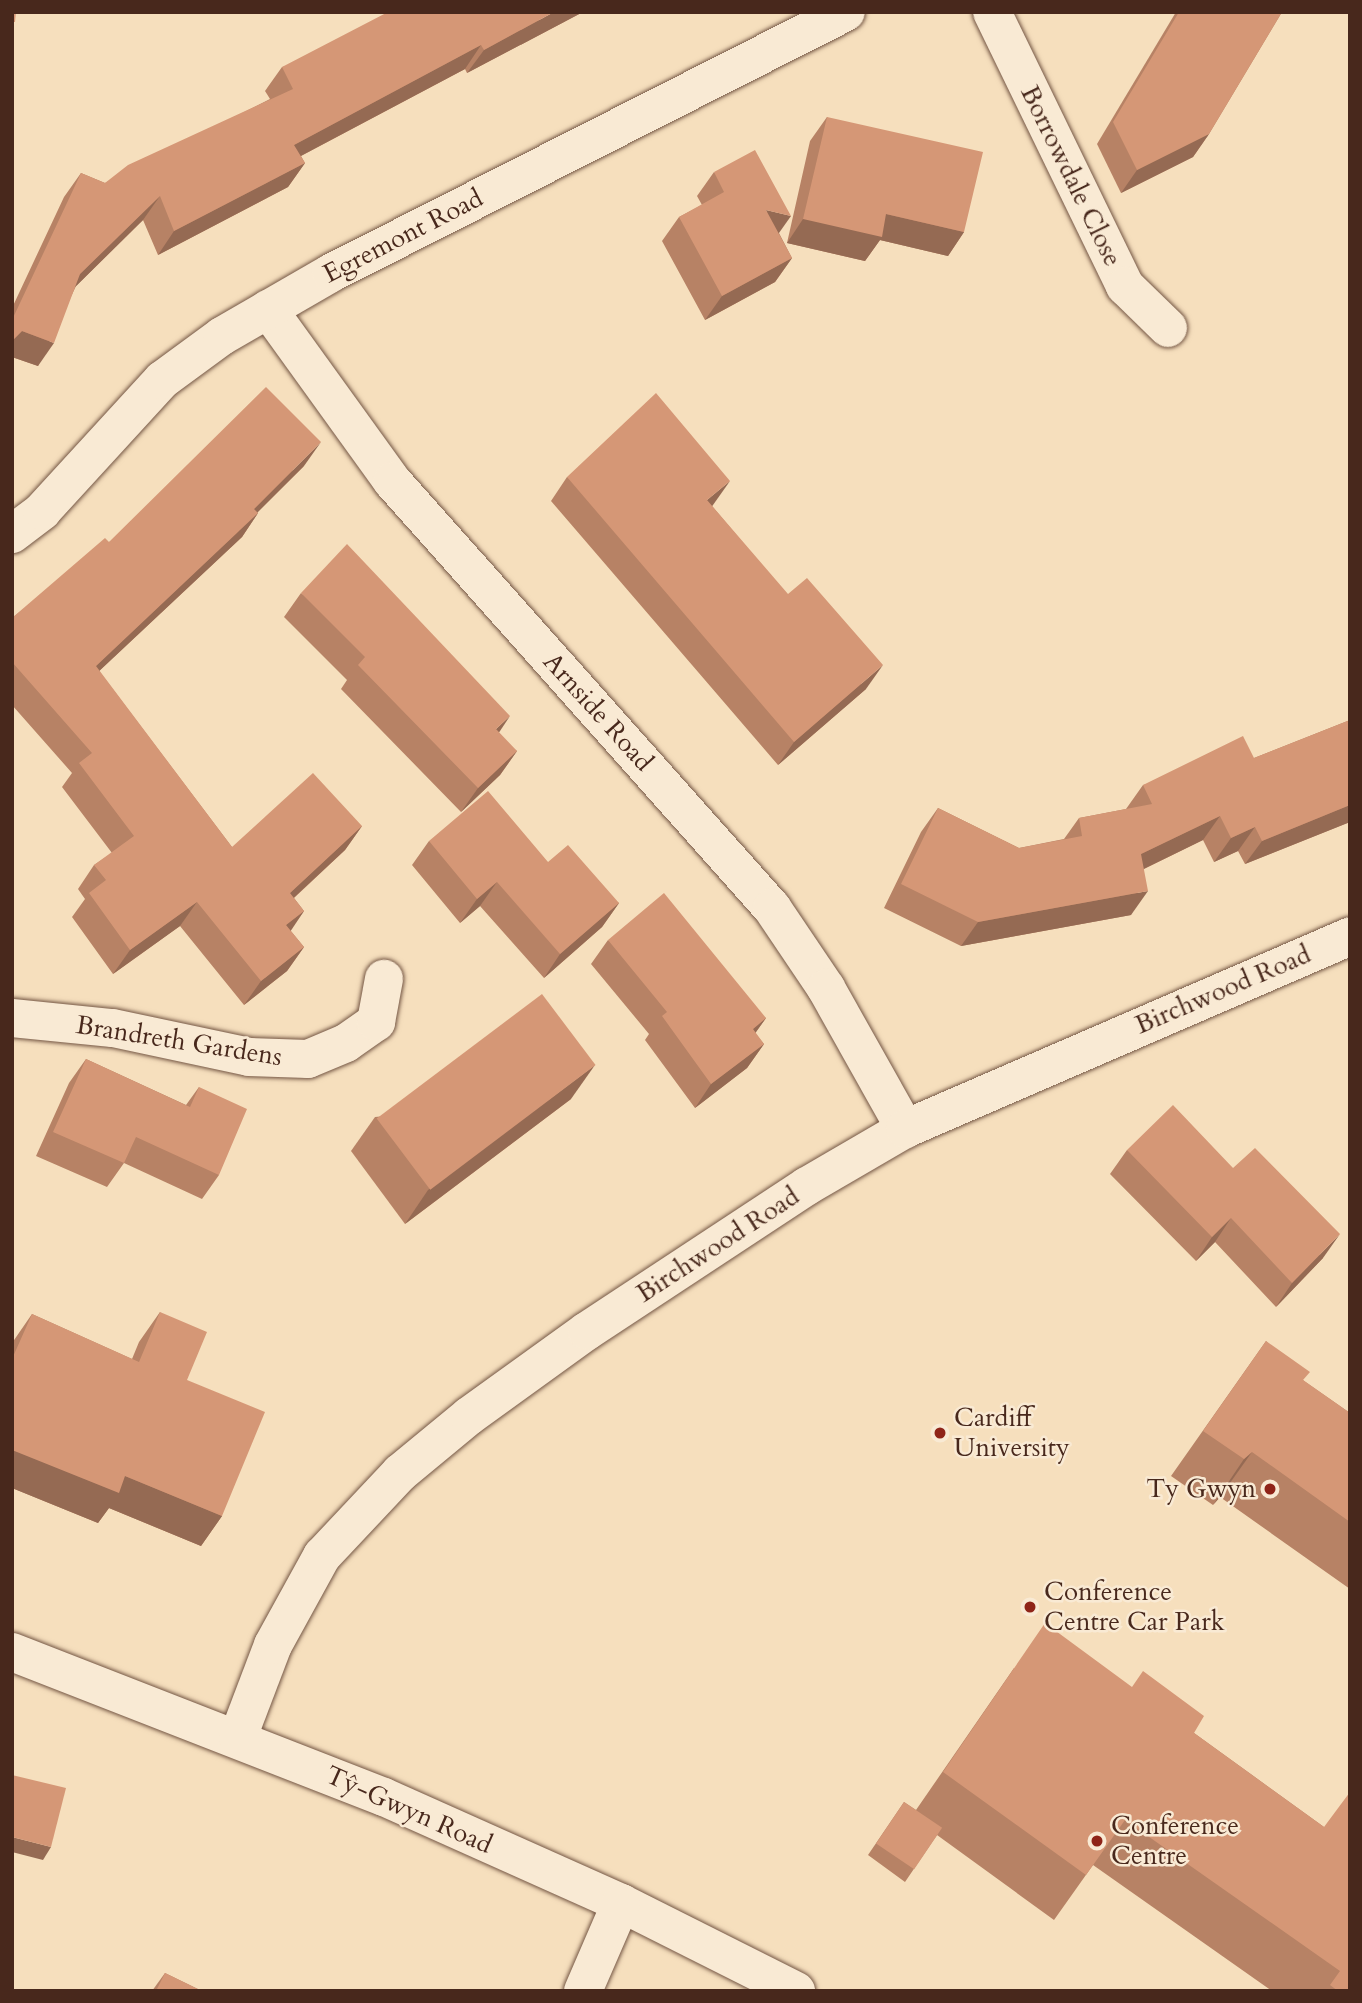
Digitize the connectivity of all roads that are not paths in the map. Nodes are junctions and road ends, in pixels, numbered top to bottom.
1 (846, 12) edge
2 (992, 12) edge
3 (268, 309) junction
4 (1168, 328) dead end
5 (12, 534) edge
6 (1350, 936) edge
7 (384, 979) dead end
8 (12, 1018) edge
9 (905, 1129) junction
10 (12, 1652) edge
11 (238, 1737) junction
12 (621, 1903) junction
13 (583, 1991) edge
14 (796, 1991) edge

1 - 3 street, Egremont Road
2 - 4 street, Borrowdale Close
3 - 5 street, Egremont Road
3 - 9 street, Arnside Road
6 - 9 street, Birchwood Road
7 - 8 street, Brandreth Gardens
9 - 11 street, Birchwood Road
10 - 11 street, Tŷ-Gwyn Road
11 - 12 street, Tŷ-Gwyn Road
12 - 13 street
12 - 14 street, Tŷ-Gwyn Road

